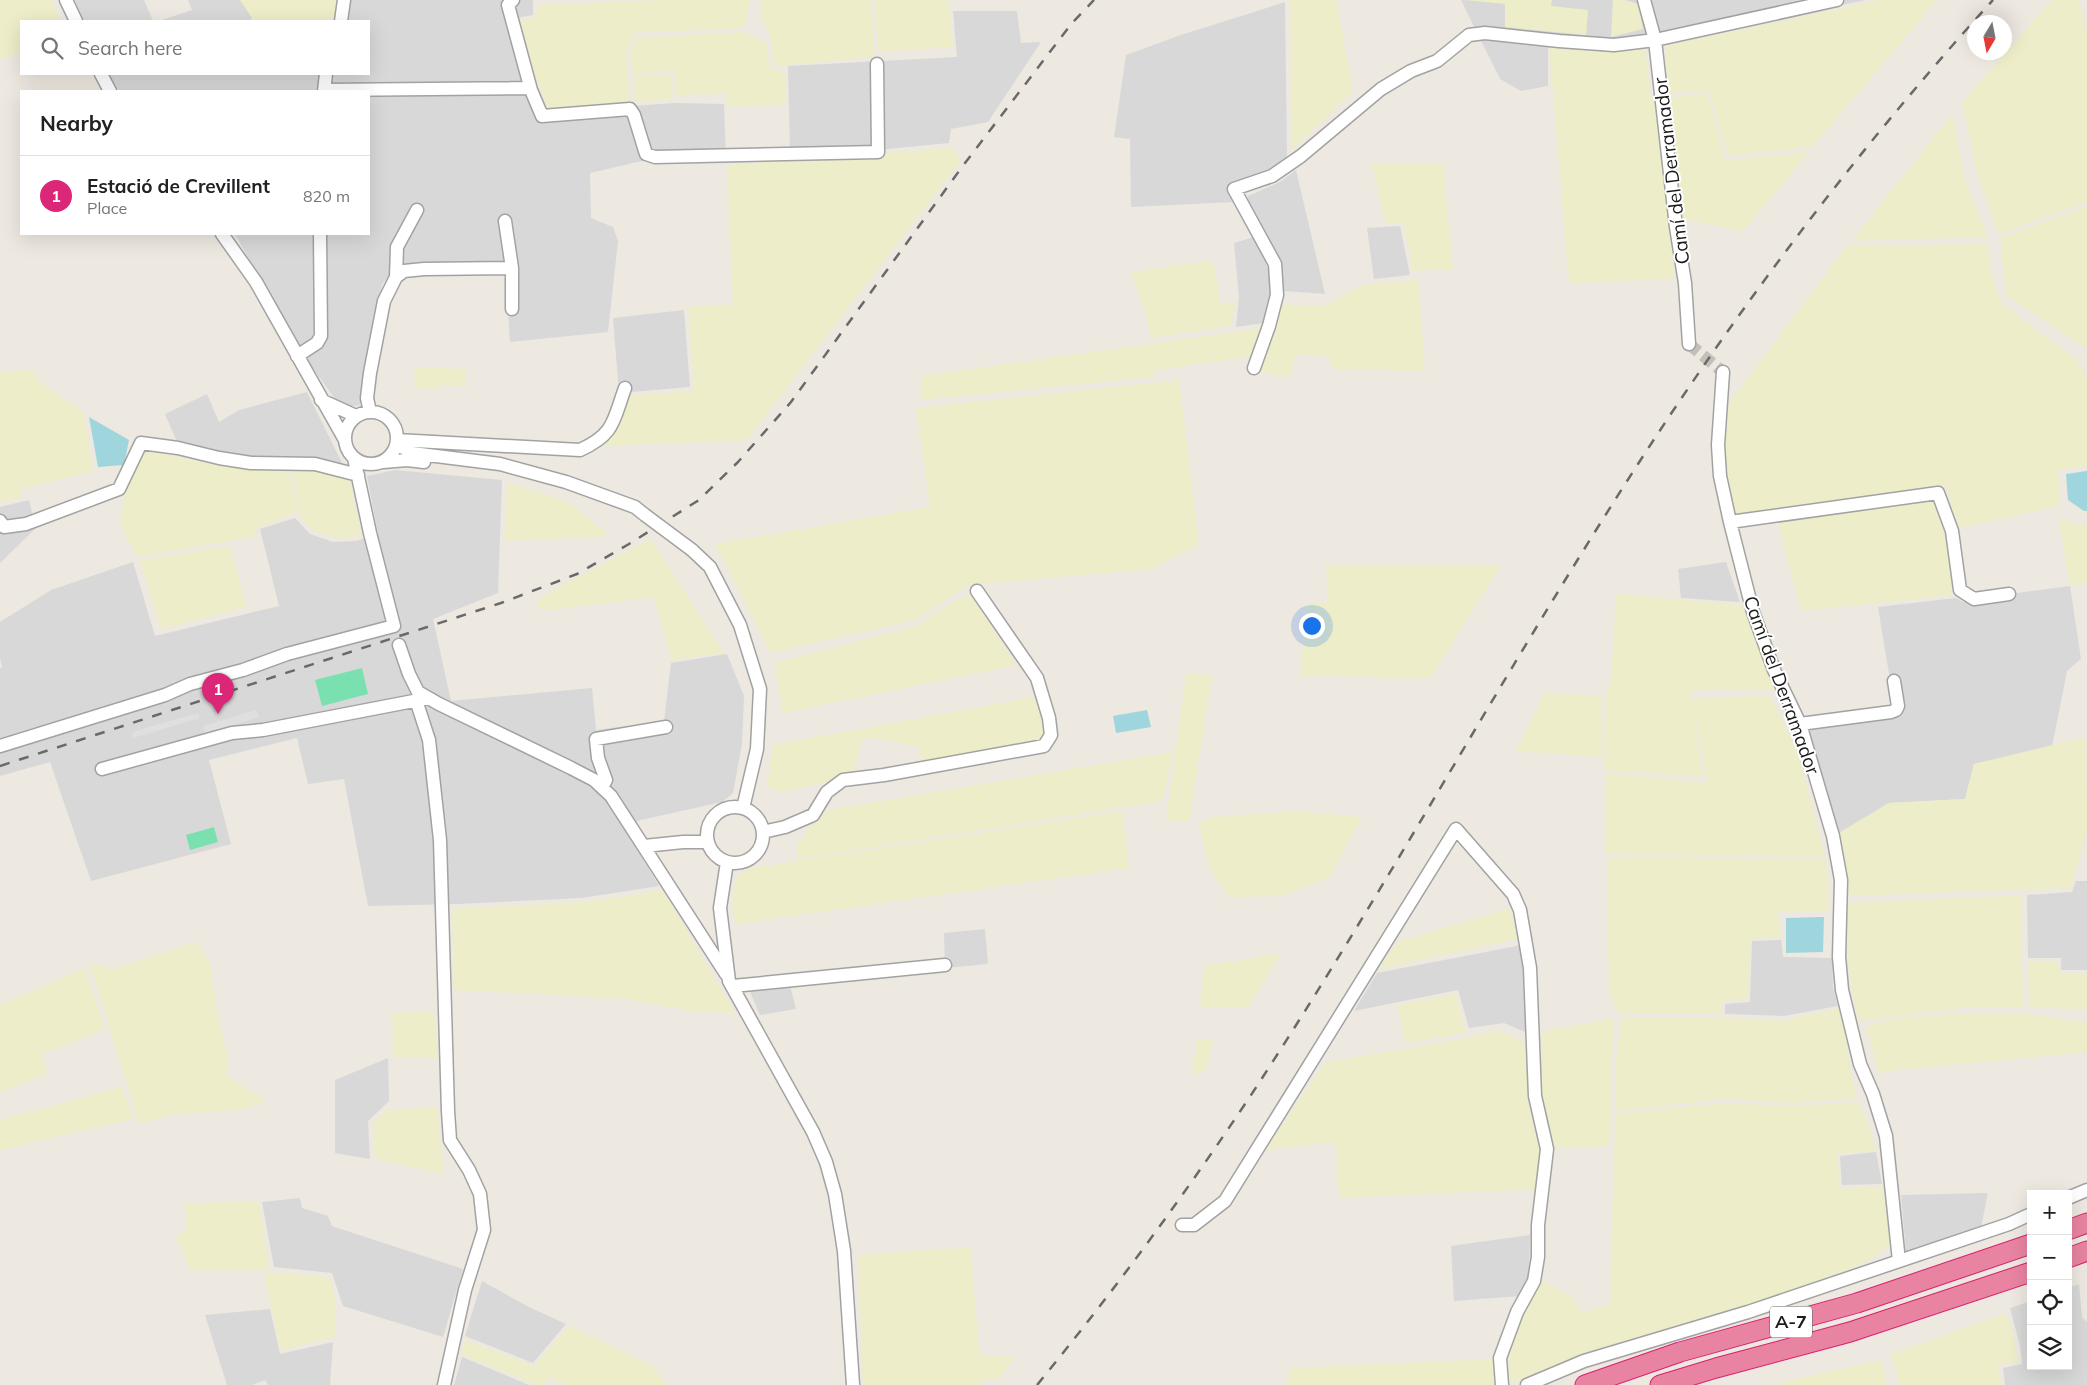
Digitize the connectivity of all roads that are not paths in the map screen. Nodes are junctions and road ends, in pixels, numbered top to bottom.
1 (66, 0) edge
2 (344, 0) edge
3 (513, 0) edge
4 (1644, 0) edge
5 (1837, 0) edge
6 (76, 20) edge
7 (341, 20) edge
8 (1655, 40) junction
9 (876, 64) dead end
10 (102, 75) edge
11 (326, 75) edge
12 (109, 90) edge
13 (324, 90) edge
14 (353, 90) edge
15 (531, 90) junction
16 (417, 210) dead end
17 (505, 221) dead end
18 (223, 235) edge
19 (320, 235) edge
20 (512, 268) junction
21 (396, 277) junction
22 (512, 309) dead end
23 (1689, 344) dead end
24 (297, 356) junction
25 (1254, 368) dead end
26 (1723, 372) dead end
27 (625, 388) dead end
28 (321, 400) junction
29 (370, 412) junction
30 (356, 416) junction
31 (345, 440) junction
32 (397, 442) junction
33 (354, 458) junction
34 (383, 462) junction
35 (516, 470) junction
36 (358, 475) junction
37 (0, 521) edge
38 (1730, 522) junction
39 (977, 592) dead end
40 (2009, 594) dead end
41 (399, 645) dead end
42 (1894, 681) dead end
43 (423, 699) junction
44 (1800, 724) junction
45 (666, 727) dead end
46 (0, 746) edge
47 (102, 769) dead end
48 (602, 787) junction
49 (743, 808) junction
50 (763, 832) junction
51 (708, 842) junction
52 (644, 846) junction
53 (727, 862) junction
54 (945, 965) dead end
55 (731, 983) junction
56 (2087, 1190) edge
57 (2072, 1196) edge
58 (2027, 1216) edge
59 (2087, 1222) edge
60 (1182, 1225) dead end
61 (2072, 1228) edge
62 (2027, 1245) edge
63 (2087, 1251) edge
64 (2072, 1257) edge
65 (1899, 1262) junction
66 (2027, 1273) edge
67 (444, 1385) edge
68 (853, 1385) edge
69 (1502, 1385) edge
70 (1527, 1385) edge
71 (1585, 1385) edge
72 (1660, 1385) edge

1 - 6 street
2 - 7 street
3 - 15 street
4 - 8 street, Camí del Derramador
5 - 8 street
8 - 23 street, Camí del Derramador
8 - 25 street
9 - 15 street
10 - 12 street
11 - 13 street
14 - 15 street
16 - 21 street
17 - 20 street
18 - 24 street
19 - 24 street
20 - 21 street
20 - 22 street
21 - 29 street
24 - 28 street
26 - 38 street, Camí del Derramador
27 - 32 street
28 - 30 street
28 - 31 street
29 - 30 street
29 - 32 street
30 - 31 street
31 - 33 street
32 - 34 street
32 - 35 street
33 - 34 street
33 - 36 street
34 - 35 street
35 - 49 street, bridge
36 - 37 street
36 - 46 street
38 - 40 street
38 - 44 street, Camí del Derramador
39 - 50 street
41 - 43 street
42 - 44 street
43 - 47 street
43 - 48 street
43 - 67 street
44 - 65 street, Camí del Derramador
45 - 48 street
48 - 52 street
49 - 50 street
49 - 51 street
50 - 53 street
51 - 52 street
51 - 53 street
52 - 55 street
53 - 55 street
54 - 55 street
55 - 68 street
56 - 57 street
58 - 65 street
59 - 61 highway
60 - 69 street
62 - 71 highway, A-7
63 - 64 highway
65 - 70 street
66 - 72 highway, A-7

